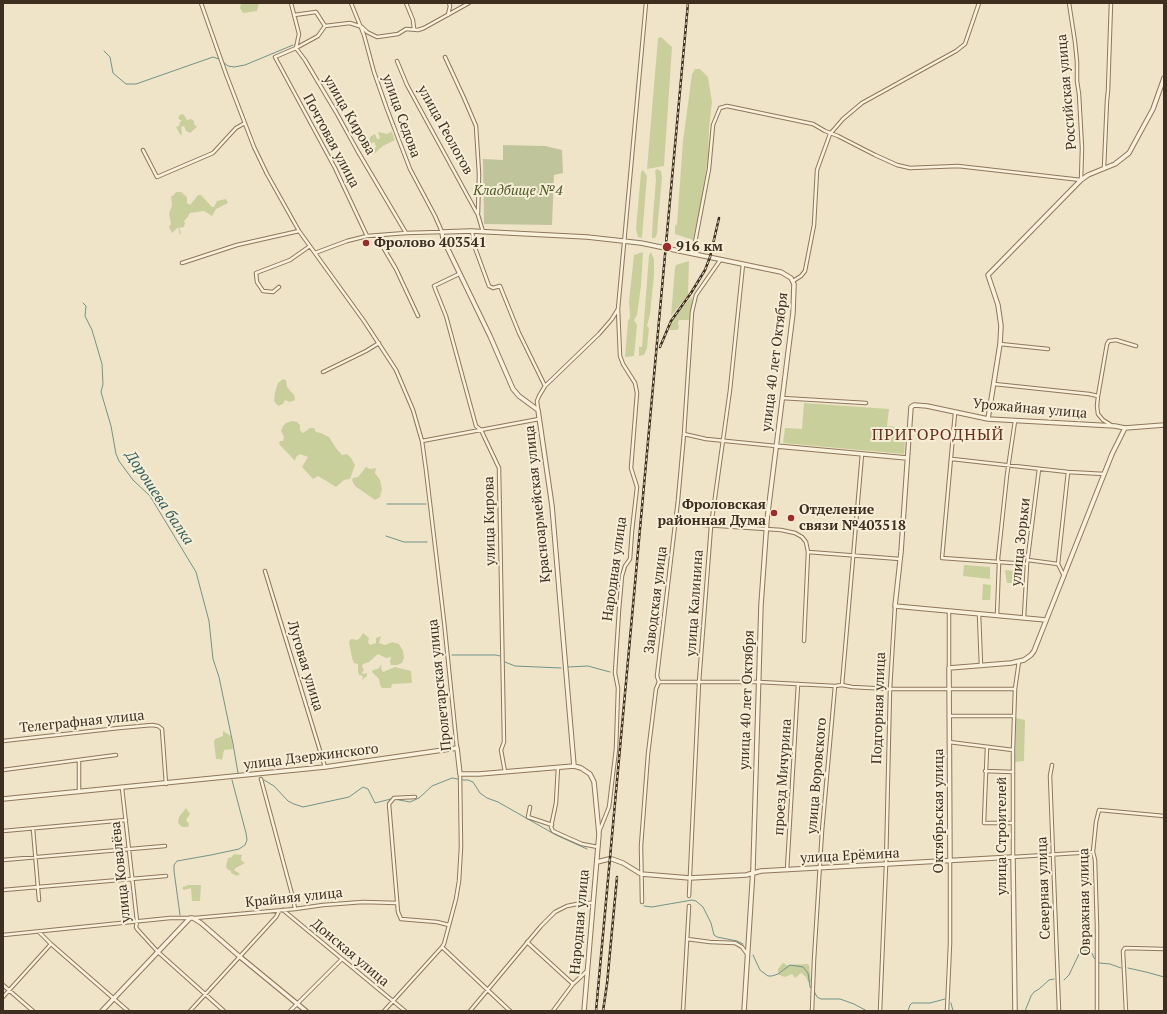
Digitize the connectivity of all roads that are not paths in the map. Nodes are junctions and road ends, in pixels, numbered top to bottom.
1 (202, 3) edge
2 (290, 3) edge
3 (351, 3) edge
4 (406, 3) edge
5 (469, 3) edge
6 (646, 3) edge
7 (979, 3) edge
8 (1069, 3) edge
9 (1111, 3) edge
10 (450, 4) edge
11 (458, 10) junction
12 (448, 15) junction
13 (294, 16) junction
14 (324, 26) junction
15 (362, 27) junction
16 (414, 29) junction
17 (367, 32) junction
18 (364, 35) junction
19 (296, 48) junction
20 (445, 57) dead end
21 (397, 61) dead end
22 (1164, 78) edge
23 (245, 123) junction
24 (830, 134) junction
25 (143, 150) dead end
26 (1104, 169) junction
27 (1081, 180) junction
28 (478, 215) junction
29 (299, 231) junction
30 (472, 231) junction
31 (442, 232) junction
32 (483, 232) junction
33 (406, 233) junction
34 (367, 236) junction
35 (378, 236) junction
36 (624, 241) junction
37 (310, 246) junction
38 (316, 253) junction
39 (693, 253) junction
40 (721, 259) junction
41 (182, 263) dead end
42 (743, 264) junction
43 (459, 274) junction
44 (793, 280) junction
45 (279, 287) dead end
46 (618, 309) junction
47 (418, 316) dead end
48 (379, 344) junction
49 (1000, 344) junction
50 (1136, 346) dead end
51 (1048, 349) dead end
52 (323, 372) dead end
53 (994, 384) junction
54 (545, 386) junction
55 (1098, 396) junction
56 (782, 398) junction
57 (866, 403) dead end
58 (911, 407) joint
59 (538, 410) junction
60 (955, 413) junction
61 (540, 419) junction
62 (988, 419) junction
63 (1015, 421) junction
64 (1164, 425) edge
65 (1115, 426) junction
66 (1125, 428) junction
67 (481, 430) junction
68 (684, 434) junction
69 (422, 441) junction
70 (722, 441) junction
71 (776, 446) junction
72 (862, 454) junction
73 (907, 458) junction
74 (952, 459) junction
75 (1008, 466) junction
76 (1039, 469) junction
77 (1068, 472) junction
78 (1104, 474) junction
79 (675, 523) junction
80 (711, 526) junction
81 (766, 529) junction
82 (808, 552) junction
83 (853, 555) junction
84 (900, 558) junction
85 (1028, 560) junction
86 (999, 563) junction
87 (1027, 564) junction
88 (1058, 564) junction
89 (265, 571) dead end
90 (1064, 576) junction
91 (895, 606) junction
92 (949, 611) junction
93 (979, 613) junction
94 (997, 615) junction
95 (1024, 618) junction
96 (1046, 620) junction
97 (804, 641) dead end
98 (1019, 662) junction
99 (981, 666) junction
100 (949, 668) junction
101 (659, 682) junction
102 (699, 682) junction
103 (759, 682) junction
104 (798, 684) junction
105 (842, 685) junction
106 (835, 686) junction
107 (949, 688) junction
108 (890, 689) junction
109 (1015, 689) junction
110 (949, 716) junction
111 (1014, 716) junction
112 (3, 741) edge
113 (950, 742) junction
114 (987, 747) junction
115 (457, 748) junction
116 (1013, 750) junction
117 (116, 755) dead end
118 (79, 760) junction
119 (1052, 765) dead end
120 (574, 766) junction
121 (325, 767) junction
122 (558, 767) junction
123 (3, 770) edge
124 (985, 771) junction
125 (505, 772) junction
126 (1013, 772) junction
127 (460, 774) junction
128 (261, 779) dead end
129 (166, 784) junction
130 (122, 788) junction
131 (79, 792) junction
132 (415, 797) dead end
133 (3, 799) edge
134 (530, 807) dead end
135 (1164, 816) edge
136 (126, 820) junction
137 (1013, 823) junction
138 (552, 825) junction
139 (33, 829) junction
140 (3, 832) edge
141 (599, 834) junction
142 (165, 846) dead end
143 (598, 847) junction
144 (130, 849) junction
145 (1092, 852) junction
146 (1053, 856) junction
147 (36, 857) junction
148 (1013, 857) junction
149 (3, 860) edge
150 (950, 861) junction
151 (597, 862) junction
152 (886, 865) junction
153 (819, 869) junction
154 (787, 870) junction
155 (753, 873) junction
156 (641, 874) junction
157 (166, 876) dead end
158 (690, 878) junction
159 (132, 879) junction
160 (38, 887) junction
161 (3, 890) edge
162 (689, 896) dead end
163 (39, 900) dead end
164 (642, 902) dead end
165 (593, 903) junction
166 (398, 904) junction
167 (689, 906) dead end
168 (295, 909) junction
169 (281, 910) junction
170 (191, 918) junction
171 (137, 921) junction
172 (449, 925) junction
173 (39, 932) junction
174 (3, 935) edge
175 (687, 939) junction
176 (527, 942) junction
177 (51, 944) junction
178 (442, 947) junction
179 (1164, 949) edge
180 (158, 952) junction
181 (239, 956) junction
182 (748, 956) junction
183 (342, 959) junction
184 (587, 971) junction
185 (573, 984) junction
186 (3, 985) edge
187 (9, 991) junction
188 (488, 991) junction
189 (205, 994) junction
190 (3, 997) edge
191 (114, 999) junction
192 (393, 1002) junction
193 (297, 1004) junction
194 (33, 1011) edge
195 (102, 1011) edge
196 (128, 1011) edge
197 (190, 1011) edge
198 (224, 1011) edge
199 (290, 1011) edge
200 (306, 1011) edge
201 (384, 1011) edge
202 (405, 1011) edge
203 (470, 1011) edge
204 (510, 1011) edge
205 (553, 1011) edge
206 (584, 1011) edge
207 (683, 1011) edge
208 (744, 1011) edge
209 (812, 1011) edge
210 (880, 1011) edge
211 (947, 1011) edge
212 (1015, 1011) edge
213 (1059, 1011) edge
214 (1097, 1011) edge
215 (1126, 1011) edge

1 - 23 street, Пролетарская улица
2 - 13 street
3 - 15 street, улица Седова
4 - 16 street
5 - 11 street
6 - 36 street, Народная улица
7 - 24 street, улица 40 лет Октября
8 - 27 street, Российская улица
9 - 26 street
10 - 11 street
10 - 12 street
11 - 12 street
12 - 16 street
13 - 14 street
13 - 19 street
14 - 15 street
14 - 19 street
15 - 17 street
15 - 18 street, улица Седова
16 - 17 street
17 - 18 street
18 - 31 street, улица Седова
19 - 33 street, улица Кирова
19 - 34 street, Почтовая улица
20 - 28 street
21 - 28 street, улица Геологов
22 - 26 street
23 - 25 street
23 - 29 street, Пролетарская улица
24 - 27 street
24 - 39 street
24 - 44 street, улица 40 лет Октября
26 - 27 street
27 - 49 street
28 - 32 street, улица Геологов
29 - 37 street, Пролетарская улица
29 - 41 street
30 - 31 street
30 - 32 street
30 - 54 street
31 - 33 street
31 - 43 street, Красноармейская улица
32 - 36 street
33 - 35 street
34 - 35 street
34 - 38 street
35 - 47 street
36 - 39 street, улица 40 лет Октября
36 - 46 street, Народная улица
37 - 38 street, Пролетарская улица
37 - 45 street
38 - 48 street, Пролетарская улица
39 - 40 street, улица 40 лет Октября
40 - 42 street, улица 40 лет Октября
40 - 68 street, Заводская улица
42 - 44 street, улица 40 лет Октября
42 - 70 street, улица Калинина
43 - 59 street, Красноармейская улица
43 - 67 street, улица Кирова
44 - 56 street, улица 40 лет Октября
46 - 54 street
46 - 141 street, Народная улица
48 - 52 street
48 - 69 street, Пролетарская улица
49 - 51 street
49 - 53 street
50 - 55 street
53 - 55 street
53 - 62 street
54 - 59 street
55 - 65 street
56 - 57 street
56 - 71 street, улица 40 лет Октября
58 - 60 street, Урожайная улица
58 - 73 street, Подгорная улица
59 - 61 street, Красноармейская улица
60 - 62 street, Урожайная улица
60 - 74 street
61 - 67 street
61 - 120 street, Красноармейская улица
62 - 63 street, Урожайная улица
63 - 65 street, Урожайная улица
63 - 75 street
64 - 66 street, Урожайная улица
65 - 66 street, Урожайная улица
66 - 78 street
67 - 69 street
67 - 125 street, улица Кирова
68 - 70 street
68 - 79 street, Заводская улица
69 - 115 street, Пролетарская улица
70 - 71 street
70 - 80 street, улица Калинина
71 - 72 street, улица 40 лет Октября
71 - 81 street, улица 40 лет Октября
72 - 73 street, улица 40 лет Октября
72 - 83 street
73 - 84 street, Подгорная улица
74 - 75 street
74 - 86 street
75 - 76 street
75 - 86 street
76 - 77 street
76 - 85 street, улица Зорьки
77 - 78 street
77 - 88 street
78 - 90 street
79 - 80 street
79 - 101 street, Заводская улица
80 - 81 street
80 - 102 street, улица Калинина
81 - 82 street
81 - 103 street, улица 40 лет Октября
82 - 83 street
82 - 97 street
83 - 84 street
83 - 105 street
84 - 91 street, Подгорная улица
85 - 87 street, улица Зорьки
85 - 88 street
86 - 87 street
86 - 94 street
87 - 95 street, улица Зорьки
88 - 90 street
89 - 121 street, Луговая улица
90 - 96 street
91 - 92 street
91 - 108 street, Подгорная улица
92 - 93 street
92 - 100 street, Октябрьская улица
93 - 94 street
93 - 99 street
94 - 95 street
95 - 96 street
96 - 98 street
98 - 99 street
98 - 109 street, улица Строителей
99 - 100 street
100 - 107 street, Октябрьская улица
101 - 102 street
101 - 156 street, Заводская улица
102 - 103 street
102 - 158 street, улица Калинина
103 - 104 street
103 - 155 street, улица 40 лет Октября
104 - 106 street
104 - 154 street, проезд Мичурина
105 - 106 street
105 - 108 street
106 - 153 street, улица Воровского
107 - 108 street
107 - 109 street
107 - 110 street, Октябрьская улица
108 - 152 street, Подгорная улица
109 - 111 street, улица Строителей
110 - 111 street
110 - 113 street, Октябрьская улица
111 - 116 street, улица Строителей
112 - 129 street, Телеграфная улица
113 - 114 street
113 - 150 street, Октябрьская улица
114 - 116 street
114 - 124 street
115 - 121 street, улица Дзержинского
115 - 127 street, Пролетарская улица
116 - 126 street, улица Строителей
117 - 118 street
118 - 123 street
118 - 131 street
119 - 146 street, Северная улица
120 - 122 street
120 - 141 street, Народная улица
121 - 129 street, улица Дзержинского
122 - 125 street
122 - 138 street
124 - 126 street
124 - 137 street
125 - 127 street
126 - 137 street, улица Строителей
127 - 172 street, Пролетарская улица
128 - 168 street
129 - 130 street, улица Дзержинского
130 - 131 street, улица Дзержинского
130 - 136 street, улица Ковалёва
131 - 133 street, улица Дзержинского
132 - 166 street
134 - 138 street
135 - 145 street, Овражная улица
136 - 139 street
136 - 144 street, улица Ковалёва
137 - 148 street, улица Строителей
138 - 143 street
139 - 140 street
139 - 147 street
141 - 143 street, Народная улица
142 - 144 street
143 - 151 street, Народная улица
144 - 147 street
144 - 159 street, улица Ковалёва
145 - 146 street, улица Ерёмина
145 - 214 street, Овражная улица
146 - 148 street, улица Ерёмина
146 - 213 street, Северная улица
147 - 149 street
147 - 160 street
148 - 150 street, улица Ерёмина
148 - 212 street, улица Строителей
150 - 152 street, улица Ерёмина
150 - 211 street, Октябрьская улица
151 - 156 street, улица Ерёмина
151 - 165 street, Народная улица
152 - 153 street, улица Ерёмина
152 - 210 street, Подгорная улица
153 - 154 street, улица Ерёмина
153 - 209 street, улица Воровского
154 - 155 street, улица Ерёмина
155 - 158 street, улица Ерёмина
155 - 182 street, улица 40 лет Октября
156 - 158 street, улица Ерёмина
156 - 164 street, Заводская улица
157 - 159 street
158 - 162 street, улица Калинина
159 - 160 street
159 - 171 street, улица Ковалёва
160 - 161 street
160 - 163 street
165 - 176 street
165 - 184 street, Народная улица
166 - 168 street, Крайняя улица
166 - 172 street
167 - 175 street
168 - 169 street, Крайняя улица
169 - 170 street, Крайняя улица
169 - 181 street
169 - 183 street, Донская улица
170 - 171 street, Крайняя улица
170 - 180 street
170 - 181 street
171 - 173 street, Крайняя улица
171 - 180 street, улица Ковалёва
172 - 178 street, Пролетарская улица
173 - 174 street, Крайняя улица
173 - 177 street
175 - 182 street
175 - 207 street
176 - 185 street
176 - 188 street
177 - 187 street
177 - 191 street
178 - 188 street
178 - 192 street, Пролетарская улица
179 - 215 street
180 - 189 street, улица Ковалёва
180 - 191 street
181 - 189 street
181 - 193 street
182 - 208 street, улица 40 лет Октября
183 - 192 street, Донская улица
183 - 193 street
184 - 185 street
184 - 206 street, Народная улица
185 - 205 street
186 - 187 street
187 - 190 street
187 - 194 street
188 - 203 street
188 - 204 street
189 - 197 street
189 - 198 street, улица Ковалёва
191 - 195 street
191 - 196 street
192 - 201 street, Пролетарская улица
192 - 202 street, Донская улица
193 - 199 street
193 - 200 street

